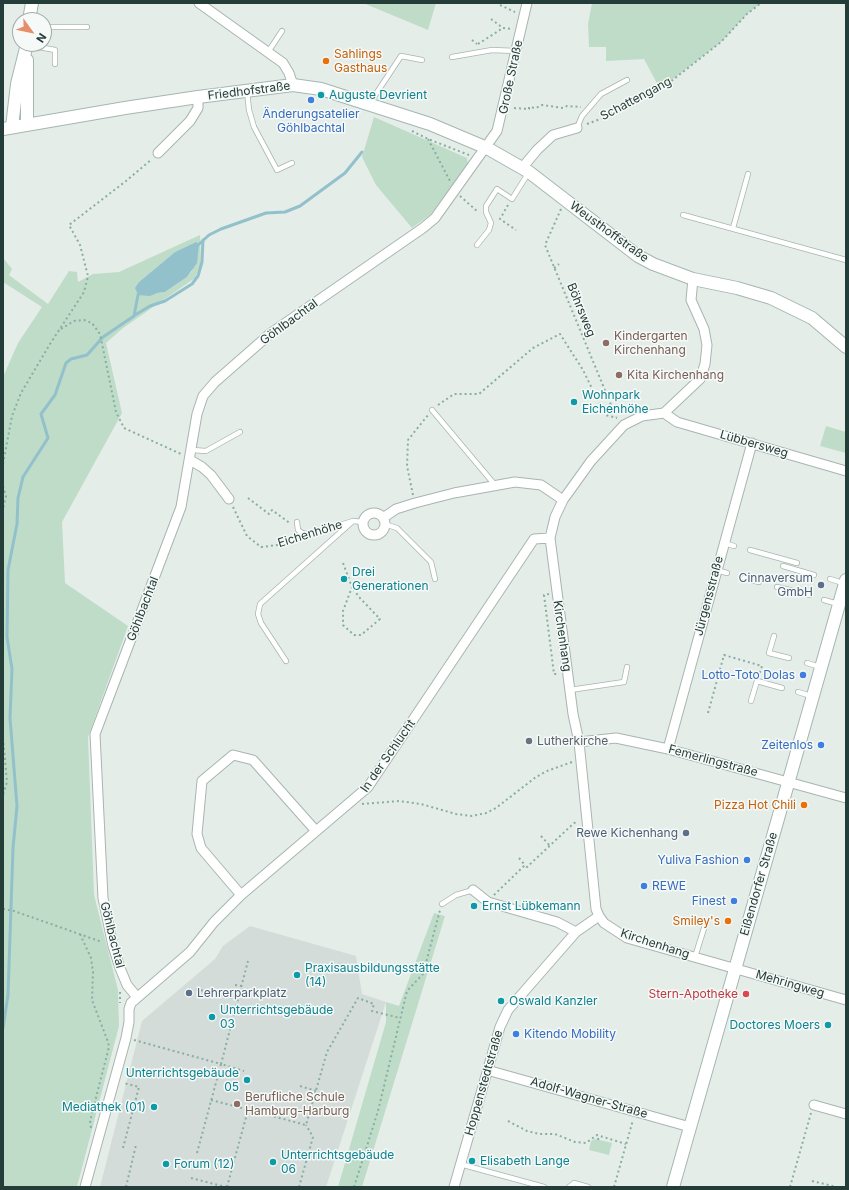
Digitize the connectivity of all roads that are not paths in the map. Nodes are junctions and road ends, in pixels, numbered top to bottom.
1 (199, 3) edge
2 (527, 3) edge
3 (52, 27) edge
4 (87, 27) dead end
5 (282, 31) dead end
6 (52, 49) edge
7 (25, 52) edge
8 (27, 52) edge
9 (268, 52) junction
10 (516, 52) junction
11 (452, 56) dead end
12 (422, 60) dead end
13 (55, 64) dead end
14 (627, 80) dead end
15 (294, 86) junction
16 (247, 91) junction
17 (198, 97) junction
18 (370, 103) junction
19 (27, 124) junction
20 (7, 128) edge
21 (578, 128) joint
22 (486, 148) junction
23 (158, 153) road end
24 (292, 163) dead end
25 (526, 170) junction
26 (748, 174) dead end
27 (683, 215) dead end
28 (732, 228) junction
29 (477, 245) dead end
30 (846, 260) edge
31 (693, 279) junction
32 (846, 347) edge
33 (432, 410) road end
34 (664, 413) junction
35 (240, 432) dead end
36 (752, 443) junction
37 (192, 450) junction
38 (190, 460) junction
39 (846, 471) edge
40 (496, 486) junction
41 (229, 499) road end
42 (563, 500) junction
43 (353, 520) junction
44 (383, 521) junction
45 (297, 522) dead end
46 (363, 522) junction
47 (309, 535) junction
48 (550, 538) junction
49 (293, 540) road end
50 (724, 543) junction
51 (734, 546) dead end
52 (750, 550) dead end
53 (798, 563) dead end
54 (783, 566) dead end
55 (716, 570) junction
56 (727, 573) dead end
57 (814, 574) dead end
58 (744, 578) dead end
59 (830, 579) dead end
60 (435, 580) dead end
61 (759, 582) dead end
62 (845, 582) edge
63 (777, 587) dead end
64 (810, 596) dead end
65 (824, 600) dead end
66 (839, 604) junction
67 (774, 636) dead end
68 (789, 658) dead end
69 (286, 661) dead end
70 (807, 663) dead end
71 (627, 667) dead end
72 (822, 667) junction
73 (782, 688) dead end
74 (570, 690) junction
75 (798, 692) dead end
76 (813, 696) junction
77 (751, 701) dead end
78 (579, 742) junction
79 (668, 749) junction
80 (789, 782) junction
81 (846, 798) edge
82 (316, 831) junction
83 (473, 890) joint
84 (240, 895) junction
85 (442, 904) road end
86 (599, 916) junction
87 (705, 925) dead end
88 (576, 932) junction
89 (694, 957) junction
90 (735, 969) junction
91 (137, 997) junction
92 (846, 1000) edge
93 (487, 1070) junction
94 (814, 1105) road end
95 (846, 1114) edge
96 (690, 1127) junction
97 (460, 1164) junction
98 (85, 1187) edge
99 (454, 1187) edge
100 (544, 1187) edge
101 (569, 1187) edge
102 (588, 1187) edge
103 (673, 1187) edge

1 - 9 street
2 - 10 street, Große Straße
3 - 4 lane
5 - 9 lane
6 - 13 lane
7 - 20 street
8 - 19 street
9 - 15 street
10 - 11 lane
10 - 22 street, Große Straße
12 - 18 lane
14 - 21 lane
15 - 16 street, Friedhofstraße
15 - 18 street, Friedhofstraße
16 - 17 street, Friedhofstraße
16 - 24 lane
17 - 19 street, Friedhofstraße
17 - 23 street
18 - 22 street, Friedhofstraße
19 - 20 street, Friedhofstraße
21 - 25 street
22 - 25 street, Weusthoffstraße
22 - 37 street, Göhlbachtal
25 - 29 lane
25 - 31 street, Weusthoffstraße
26 - 28 lane
27 - 28 lane
28 - 30 lane
31 - 32 street, Weusthoffstraße
31 - 34 street
33 - 40 lane
34 - 36 street, Lübbersweg
34 - 42 street, Kirchenhang
35 - 37 lane
36 - 39 street, Lübbersweg
36 - 50 street, Jürgensstraße
37 - 38 street, Göhlbachtal
38 - 41 street
38 - 91 street, Göhlbachtal
40 - 42 street, Eichenhöhe
40 - 44 street, Eichenhöhe
42 - 48 street, Kirchenhang
43 - 46 lane, Eichenhöhe
43 - 47 lane, Eichenhöhe
43 - 69 lane, Eichenhöhe
44 - 46 street
44 - 46 street, Eichenhöhe
44 - 60 lane
45 - 47 lane
47 - 49 lane, Eichenhöhe
48 - 74 street, Kirchenhang
48 - 82 street, In der Schlucht
50 - 51 lane
50 - 55 street, Jürgensstraße
52 - 53 lane
54 - 57 lane
55 - 56 lane
55 - 79 street, Jürgensstraße
58 - 61 lane
59 - 62 lane
62 - 66 street, Eißendorfer Straße
63 - 64 lane
65 - 66 lane
66 - 72 street, Eißendorfer Straße
67 - 68 lane
70 - 72 lane
71 - 74 lane
72 - 76 street, Eißendorfer Straße
73 - 77 lane
74 - 78 street, Kirchenhang
75 - 76 lane
76 - 80 street, Eißendorfer Straße
78 - 79 street, Femerlingstraße
78 - 86 street, Kirchenhang
79 - 80 street, Femerlingstraße
80 - 81 street, Femerlingstraße
80 - 90 street, Eißendorfer Straße
82 - 84 street, In der Schlucht
82 - 84 street
83 - 85 lane
83 - 88 street
84 - 91 street, In der Schlucht
86 - 88 street, Hoppenstedtstraße
86 - 89 street, Kirchenhang
87 - 89 lane
88 - 93 street, Hoppenstedtstraße
89 - 90 street, Kirchenhang
90 - 92 street, Mehringweg
90 - 96 street, Eißendorfer Straße
91 - 98 street
93 - 96 street, Adolf-Wagner-Straße
93 - 97 street, Hoppenstedtstraße
94 - 95 street
96 - 103 street, Eißendorfer Straße
97 - 99 street, Hoppenstedtstraße
97 - 100 lane
101 - 102 lane

